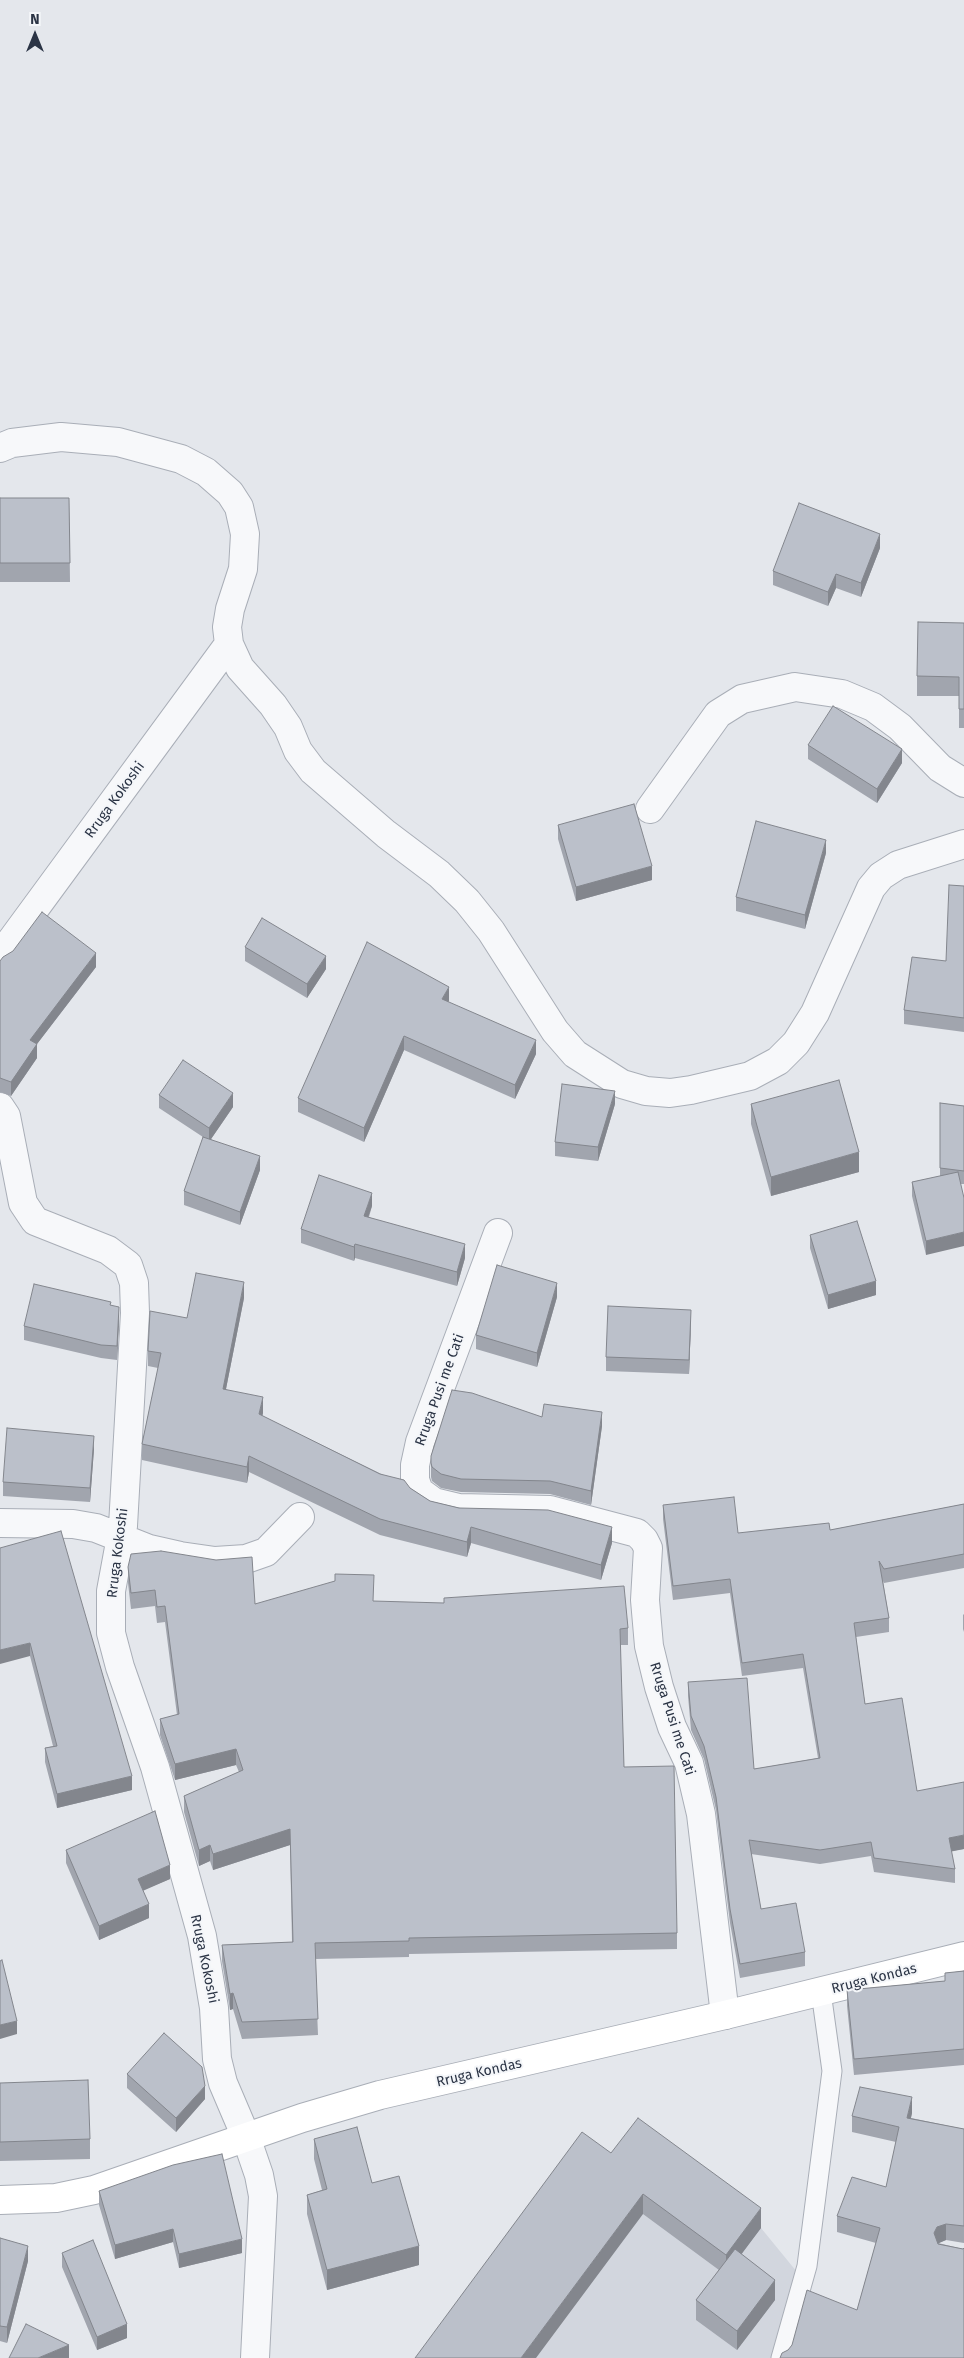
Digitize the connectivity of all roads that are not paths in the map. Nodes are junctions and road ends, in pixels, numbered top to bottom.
1 (0, 448) edge
2 (229, 644) junction
3 (964, 783) edge
4 (650, 809) dead end
5 (964, 844) edge
6 (0, 956) edge
7 (0, 1108) edge
8 (498, 1233) dead end
9 (300, 1517) dead end
10 (0, 1523) edge
11 (121, 1538) junction
12 (964, 1956) edge
13 (821, 1992) junction
14 (725, 2015) junction
15 (246, 2137) junction
16 (0, 2200) edge
17 (254, 2358) edge
18 (781, 2358) edge

1 - 2 street
2 - 5 street
2 - 6 street, Rruga Kokoshi
3 - 4 street
7 - 11 street, Rruga Kokoshi
8 - 14 street, Rruga Pusi me Cati
9 - 11 street
10 - 11 street
11 - 15 street, Rruga Kokoshi
12 - 13 street, Rruga Kondas
13 - 14 street, Rruga Kondas
13 - 18 lane
14 - 15 street, Rruga Kondas
15 - 16 street, Rruga Kondas
15 - 17 street, Rruga Kokoshi

